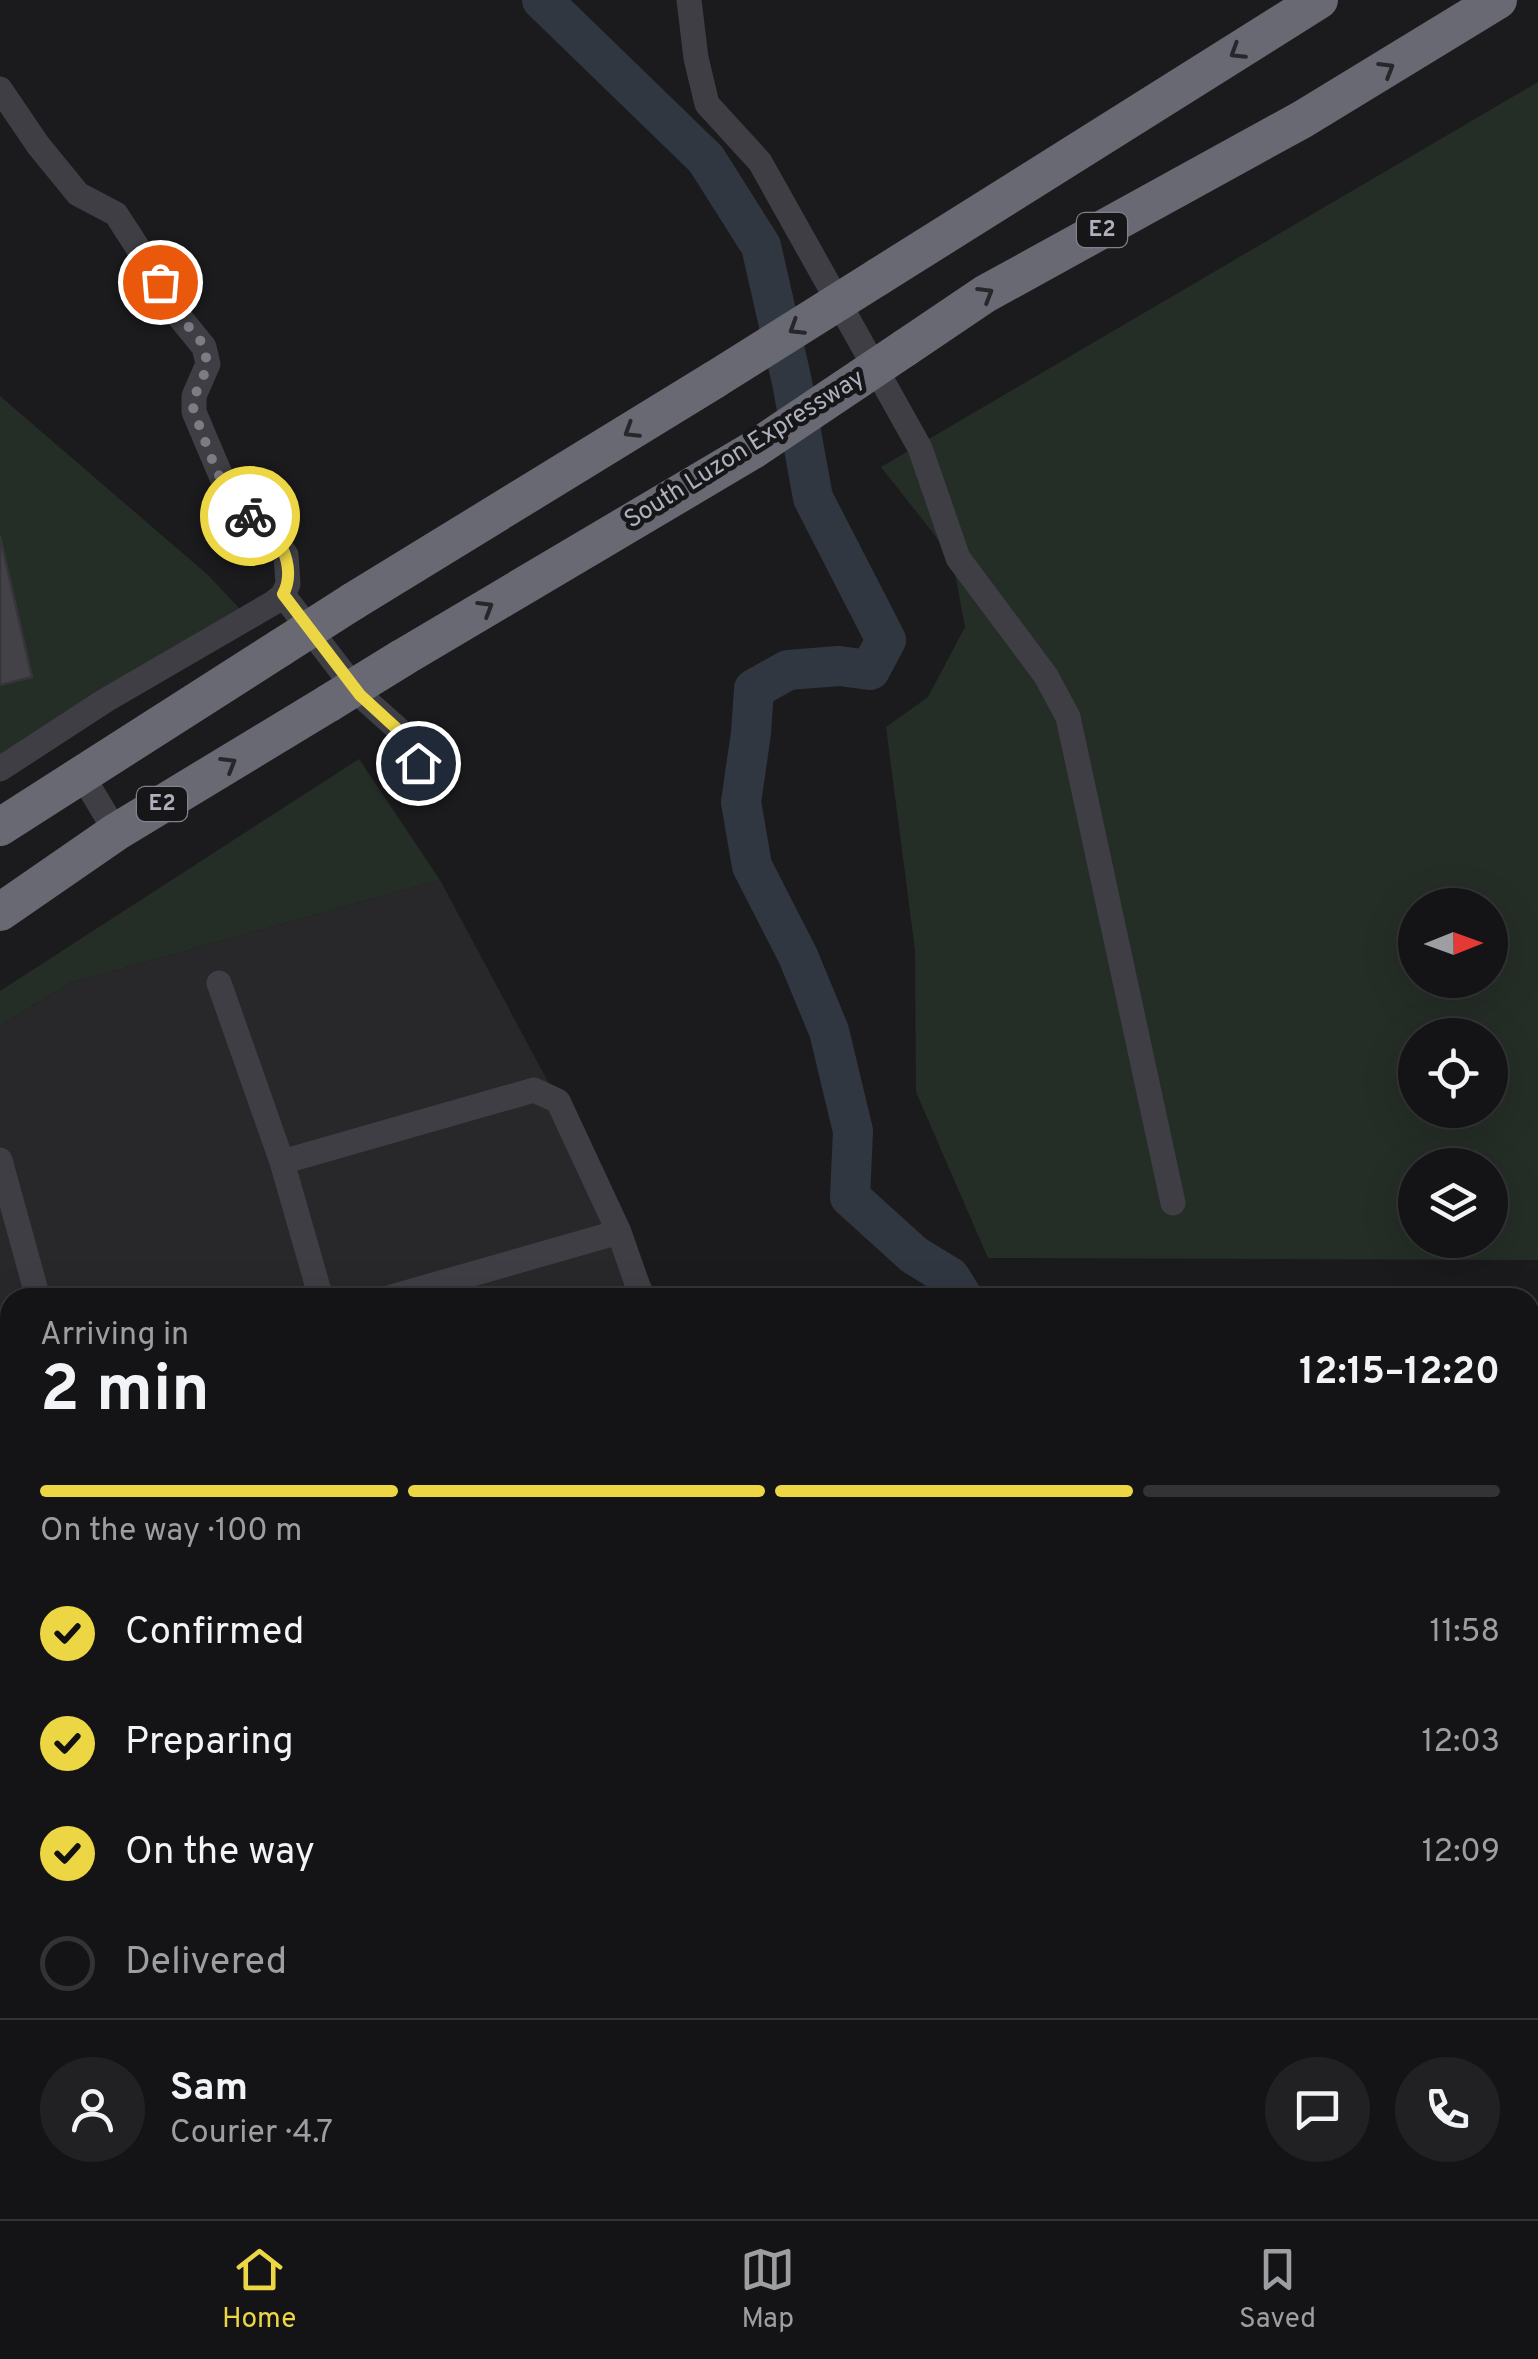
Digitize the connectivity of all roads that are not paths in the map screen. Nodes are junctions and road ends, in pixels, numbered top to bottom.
1 (689, 0) edge
2 (1319, 0) edge
3 (1498, 0) edge
4 (0, 89) edge
5 (283, 594) junction
6 (418, 763) dead end
7 (0, 769) edge
8 (82, 775) junction
9 (0, 827) edge
10 (116, 832) junction
11 (0, 912) edge
12 (220, 983) dead end
13 (0, 1160) edge
14 (282, 1162) junction
15 (1173, 1204) dead end
16 (619, 1232) junction
17 (35, 1288) edge
18 (317, 1288) edge
19 (423, 1288) edge
20 (639, 1288) edge

1 - 15 street
2 -> 8 highway, bridge
10 -> 3 highway, South Luzon Expressway / E2, bridge
4 - 5 street
5 - 6 street
5 - 7 street
8 - 9 highway
8 - 10 street
10 - 11 highway, South Luzon Expressway / E2
12 - 14 street
13 - 17 street
14 - 16 street
14 - 18 street
16 - 19 street
16 - 20 street

